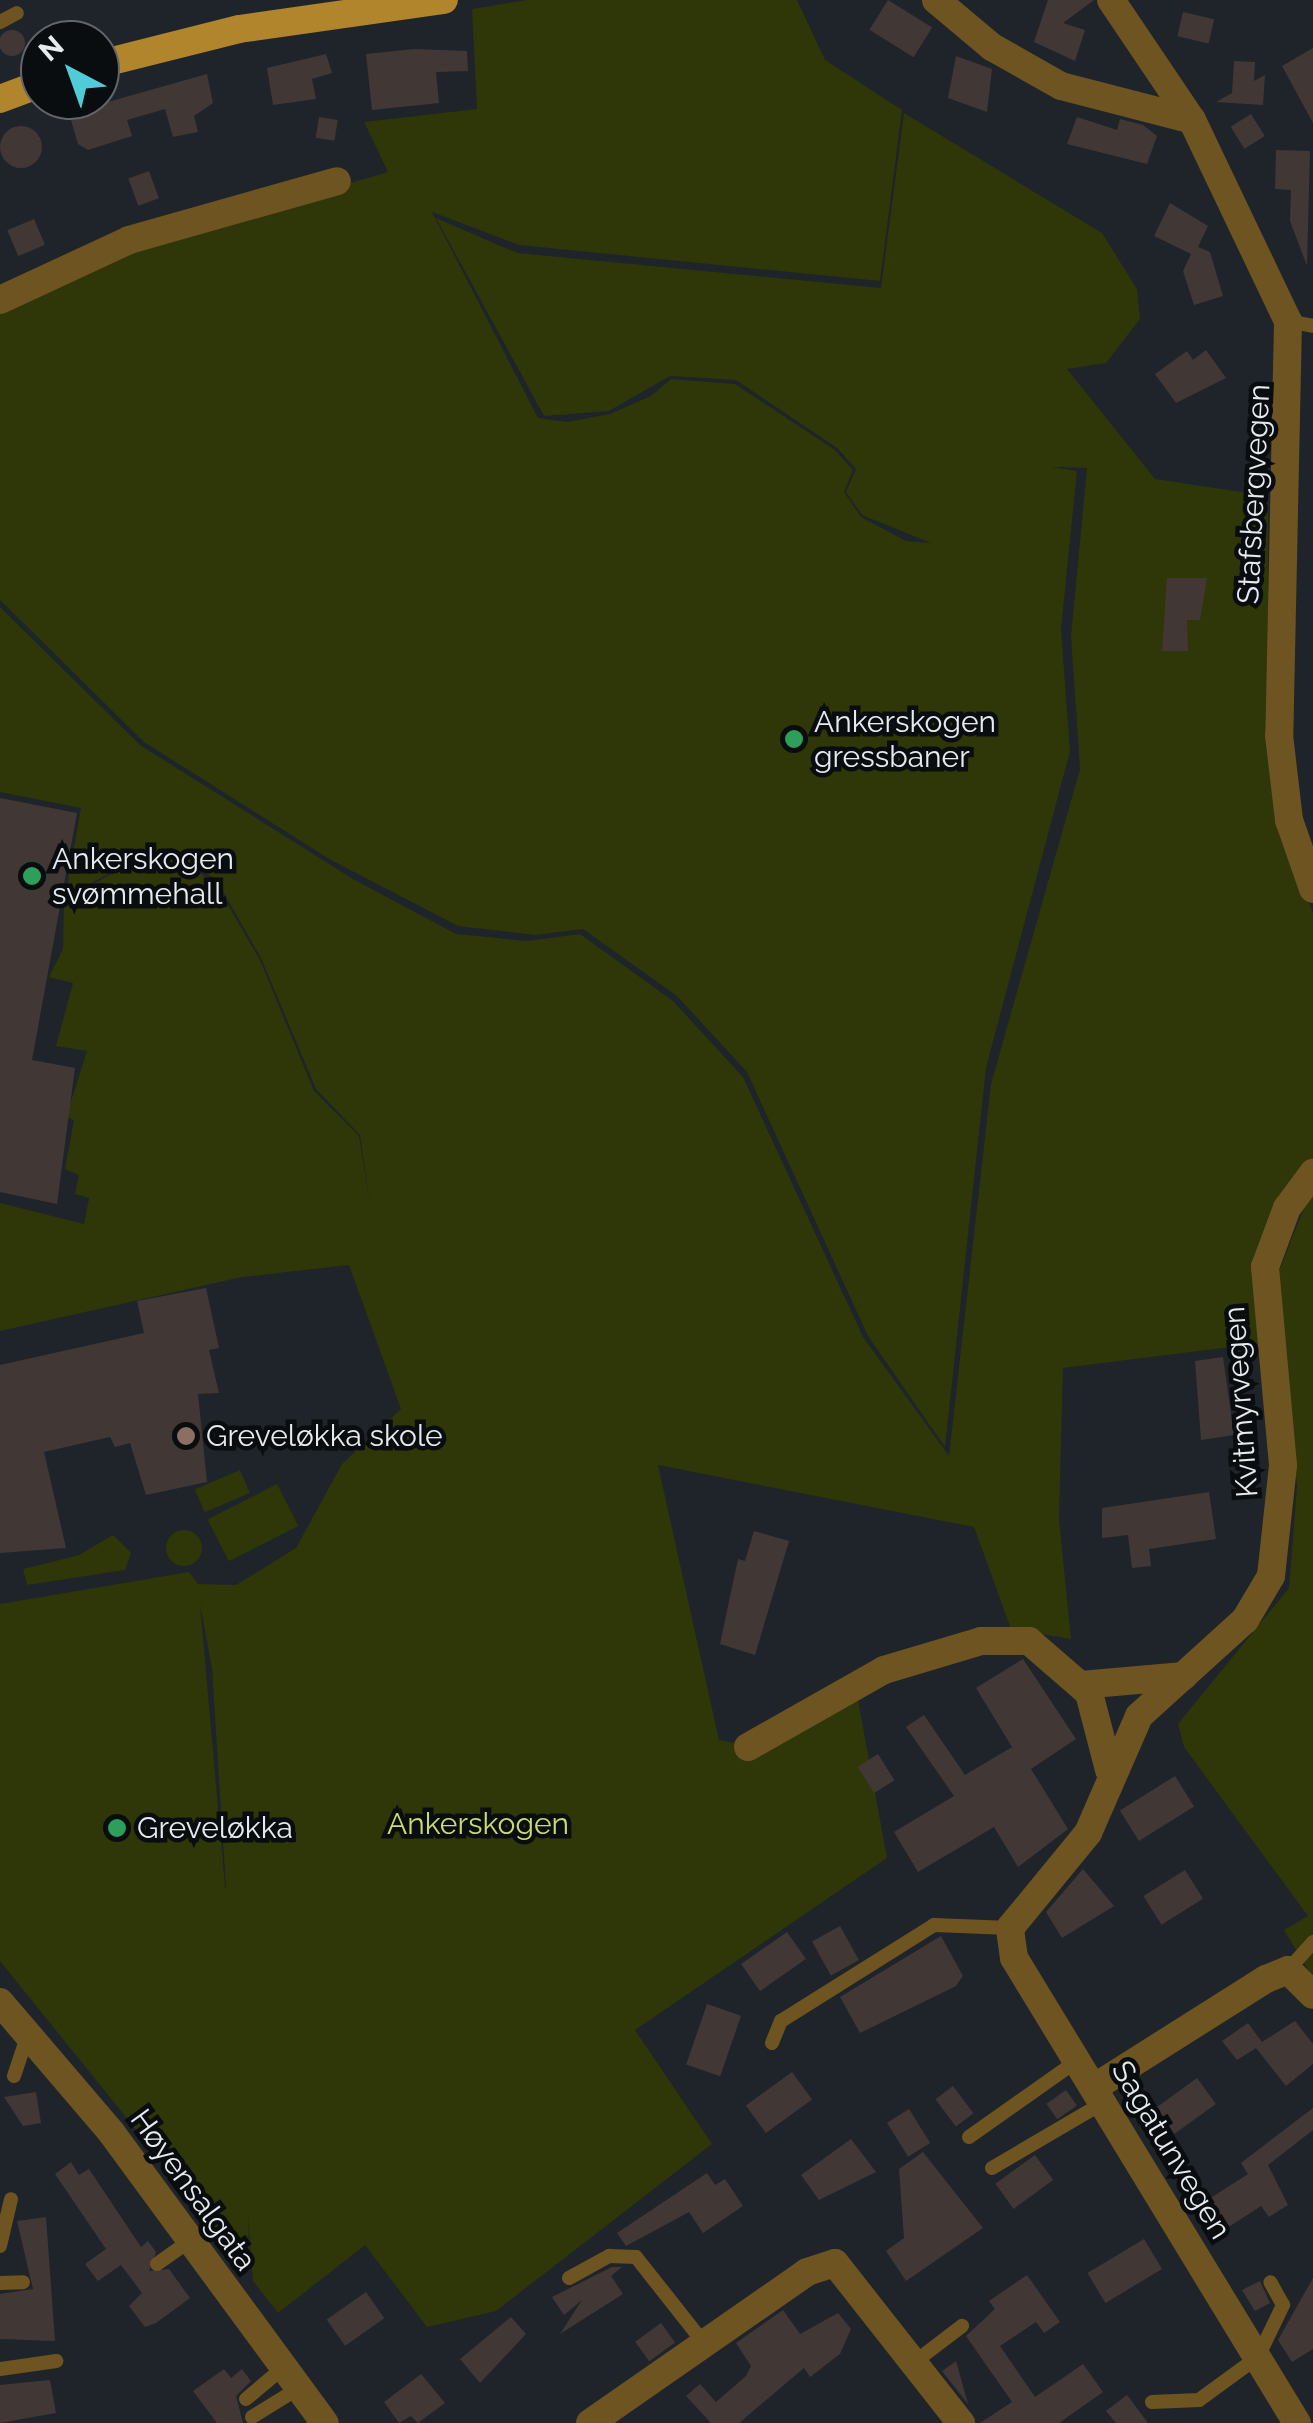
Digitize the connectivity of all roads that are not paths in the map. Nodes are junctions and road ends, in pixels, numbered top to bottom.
1 (444, 0) edge
2 (936, 0) edge
3 (1111, 0) edge
4 (327, 8) edge
5 (18, 13) dead end
6 (0, 22) edge
7 (120, 59) edge
8 (1192, 120) junction
9 (337, 182) dead end
10 (0, 300) edge
11 (1300, 323) edge
12 (1302, 503) edge
13 (1313, 890) edge
14 (1313, 1173) edge
15 (1185, 1676) junction
16 (1082, 1685) junction
17 (748, 1747) dead end
18 (1109, 1770) junction
19 (1015, 1917) junction
20 (1313, 1942) edge
21 (1288, 1970) junction
22 (1313, 1995) edge
23 (0, 2002) edge
24 (28, 2034) junction
25 (772, 2043) dead end
26 (1078, 2060) junction
27 (14, 2076) dead end
28 (1099, 2095) junction
29 (969, 2137) dead end
30 (992, 2168) dead end
31 (11, 2199) dead end
32 (192, 2240) junction
33 (0, 2246) edge
34 (158, 2264) dead end
35 (570, 2278) dead end
36 (23, 2282) dead end
37 (1270, 2282) dead end
38 (0, 2283) edge
39 (962, 2326) dead end
40 (704, 2343) junction
41 (1258, 2358) junction
42 (56, 2360) dead end
43 (916, 2361) junction
44 (0, 2369) edge
45 (291, 2378) junction
46 (246, 2399) dead end
47 (1152, 2402) dead end
48 (252, 2417) dead end
49 (325, 2423) edge
50 (590, 2423) edge
51 (960, 2423) edge
52 (1298, 2423) edge

1 - 4 main road
2 - 8 street
3 - 8 street, Stafsbergvegen
4 - 7 main road
5 - 6 lane
8 - 11 street, Stafsbergvegen
9 - 10 street
11 - 12 street, Stafsbergvegen
12 - 13 street, Stafsbergvegen
14 - 15 street, Kvitmyrvegen
15 - 16 street
15 - 18 street, Kvitmyrvegen
16 - 17 street
16 - 18 street
18 - 19 street, Kvitmyrvegen
19 - 25 lane
19 - 26 street, Sagatunvegen
20 - 21 lane
21 - 22 street
21 - 28 street
23 - 24 street, Høyensalgata
24 - 27 lane
24 - 32 street, Høyensalgata
26 - 28 street, Sagatunvegen
26 - 29 lane
28 - 30 lane
28 - 41 street, Sagatunvegen
31 - 33 lane
32 - 34 lane
32 - 45 street, Høyensalgata
35 - 40 lane
36 - 38 lane
37 - 41 lane
39 - 43 lane
40 - 43 street
40 - 50 street
41 - 47 lane
41 - 52 street, Sagatunvegen
42 - 44 lane
43 - 51 street
45 - 46 lane
45 - 48 lane
45 - 49 street, Høyensalgata

